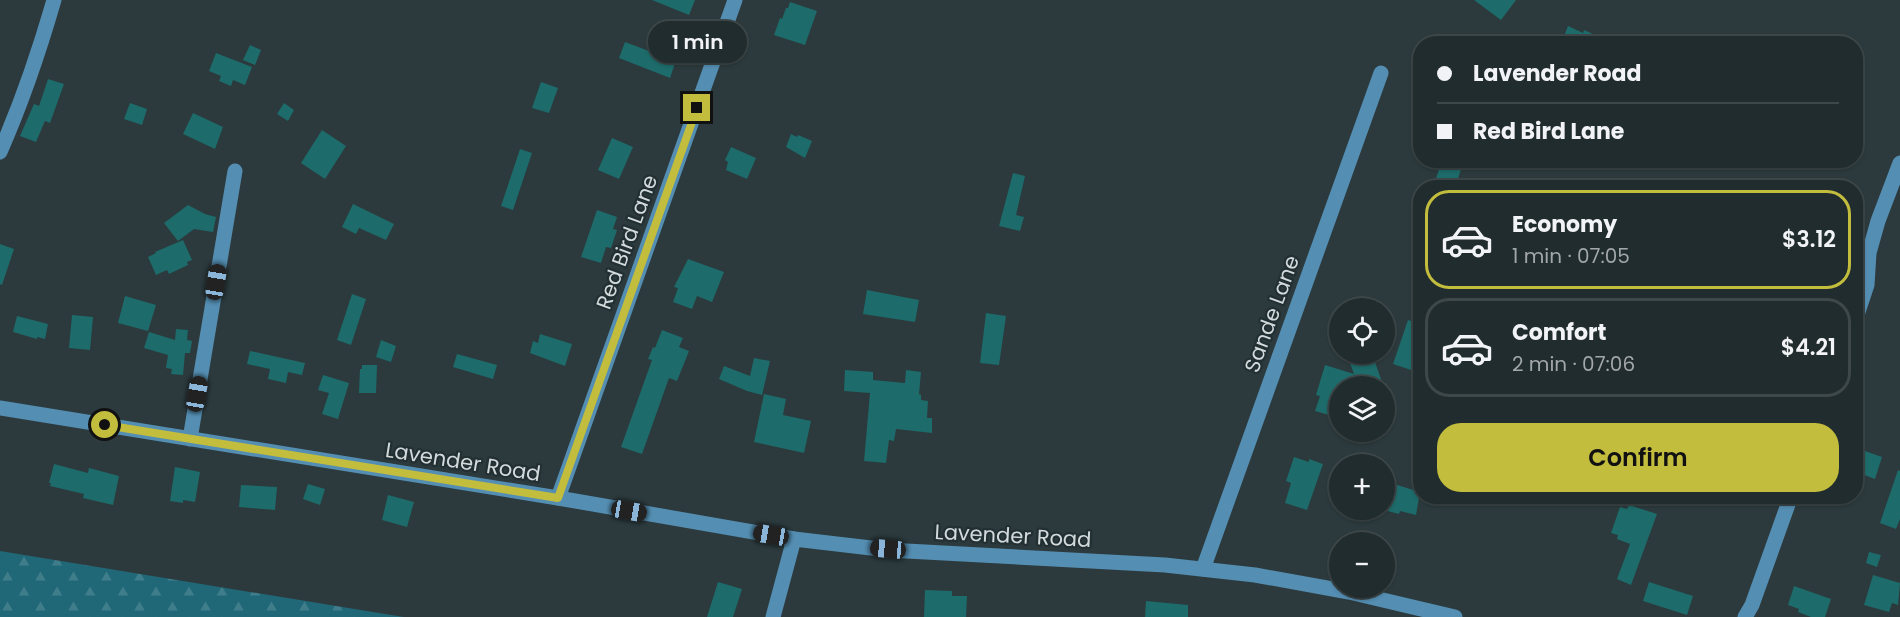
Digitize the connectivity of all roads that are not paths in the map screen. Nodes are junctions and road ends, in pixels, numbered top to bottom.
1 (54, 0) edge
2 (735, 0) edge
3 (1381, 73) dead end
4 (0, 152) edge
5 (1900, 163) edge
6 (235, 171) dead end
7 (1863, 297) edge
8 (0, 408) edge
9 (190, 439) junction
10 (558, 498) junction
11 (1788, 504) edge
12 (794, 539) junction
13 (1203, 569) junction
14 (1418, 613) edge
15 (773, 617) edge
16 (1455, 617) edge
17 (1745, 617) edge

1 - 4 street
2 - 10 street, Red Bird Lane
3 - 13 street, Sande Lane
5 - 7 street
6 - 9 street
8 - 9 street, Lavender Road
9 - 10 street, Lavender Road
10 - 12 street, Lavender Road
11 - 17 street
12 - 13 street, Lavender Road
12 - 15 street
13 - 14 street, Lavender Road
14 - 16 street, Lavender Road

